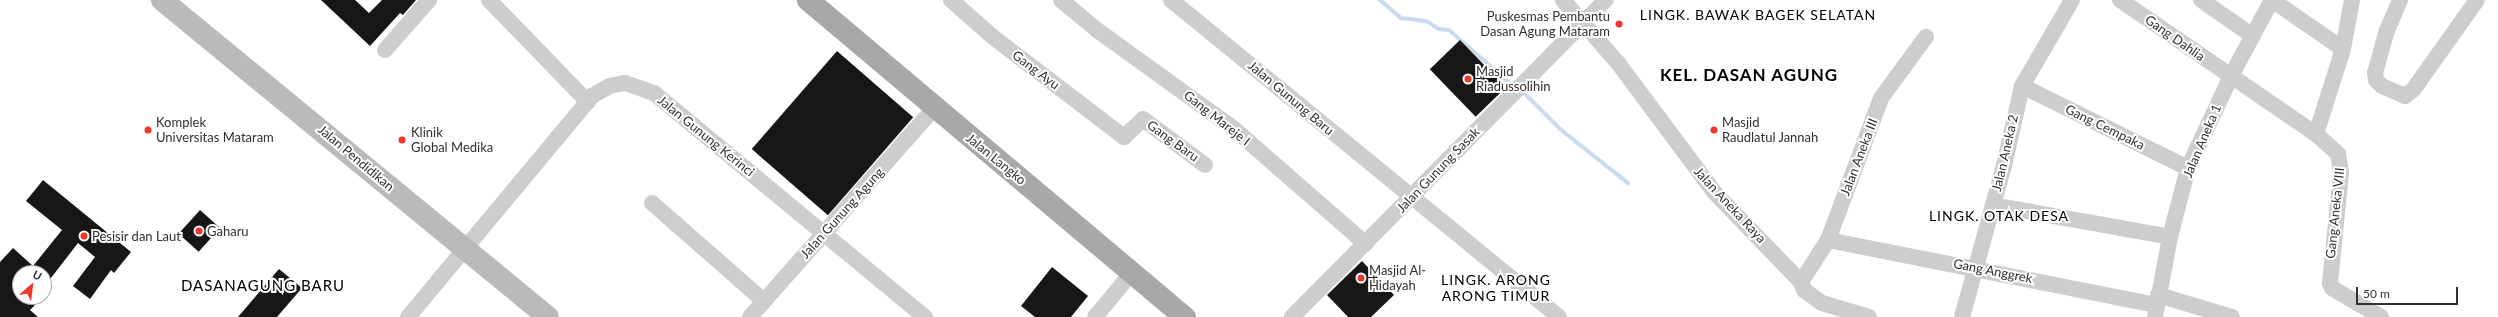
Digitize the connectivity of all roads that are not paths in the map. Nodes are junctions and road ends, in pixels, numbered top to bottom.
1 (162, 0) edge
2 (428, 0) edge
3 (489, 0) edge
4 (808, 0) edge
5 (951, 0) edge
6 (1061, 0) edge
7 (1171, 0) edge
8 (1563, 0) edge
9 (1606, 0) edge
10 (2072, 0) edge
11 (2120, 0) edge
12 (2201, 0) edge
13 (2272, 0) edge
14 (2352, 0) edge
15 (2400, 0) edge
16 (2477, 0) edge
17 (1584, 24) junction
18 (2253, 36) junction
19 (1926, 38) dead end
20 (2343, 49) junction
21 (385, 50) dead end
22 (2230, 76) junction
23 (2022, 86) junction
24 (588, 102) junction
25 (934, 108) junction
26 (2316, 134) junction
27 (1124, 137) joint
28 (1205, 165) dead end
29 (2188, 168) junction
30 (1412, 196) junction
31 (652, 202) dead end
32 (1993, 205) junction
33 (824, 233) junction
34 (2170, 237) junction
35 (1828, 240) junction
36 (1366, 244) junction
37 (467, 250) junction
38 (1977, 268) junction
39 (1133, 272) junction
40 (1801, 282) junction
41 (764, 301) junction
42 (2157, 306) edge
43 (408, 317) edge
44 (548, 317) edge
45 (750, 317) edge
46 (925, 317) edge
47 (1095, 317) edge
48 (1186, 317) edge
49 (1292, 317) edge
50 (1560, 317) edge
51 (1869, 317) edge
52 (1962, 317) edge
53 (2232, 317) edge
54 (2381, 317) edge

1 - 37 main road, Jalan Pendidikan
2 - 21 street
3 - 24 street
4 - 25 main road, Jalan Langko
5 - 27 street, Gang Ayu
6 - 36 street, Gang Mareje I
7 - 30 street, Jalan Gunung Baru
8 - 17 street, Jalan Aneka Raya
9 - 17 street, Jalan Gunung Sasak
10 - 23 street, Jalan Aneka 2
11 - 22 street, Gang Dahlia
12 - 18 street
13 - 18 street, Jalan Aneka 1
13 - 20 street
14 - 20 street
15 - 16 street
17 - 30 street, Jalan Gunung Sasak
17 - 40 street, Jalan Aneka Raya
18 - 22 street, Jalan Aneka 1
19 - 35 street, Jalan Aneka III
20 - 26 street
22 - 26 street, Gang Dahlia
22 - 29 street, Jalan Aneka 1
23 - 29 street, Gang Cempaka
23 - 32 street, Jalan Aneka 2
24 - 33 street, Jalan Gunung Kerinci
24 - 37 street, Jalan Gunung Kerinci
25 - 33 street, Jalan Gunung Agung
25 - 39 main road, Jalan Langko
26 - 54 street, Gang Aneka VIII
27 - 28 street, Gang Baru
29 - 34 street, Jalan Aneka 1
30 - 36 street, Jalan Gunung Sasak
30 - 50 street, Jalan Gunung Baru
31 - 41 street
32 - 34 street
32 - 38 street, Jalan Aneka 2
33 - 41 street, Jalan Gunung Agung
33 - 46 street, Jalan Gunung Kerinci
34 - 42 street, Jalan Aneka 1
35 - 38 street, Gang Anggrek
35 - 40 street, Jalan Aneka III
36 - 49 street, Jalan Gunung Sasak
37 - 43 street, Jalan Gunung Kerinci
37 - 44 main road, Jalan Pendidikan
38 - 42 street, Gang Anggrek
38 - 52 street, Jalan Aneka 2
39 - 47 street
39 - 48 main road, Jalan Langko
40 - 51 street, Jalan Aneka Raya
41 - 45 street, Jalan Gunung Agung
42 - 53 street, Gang Anggrek

